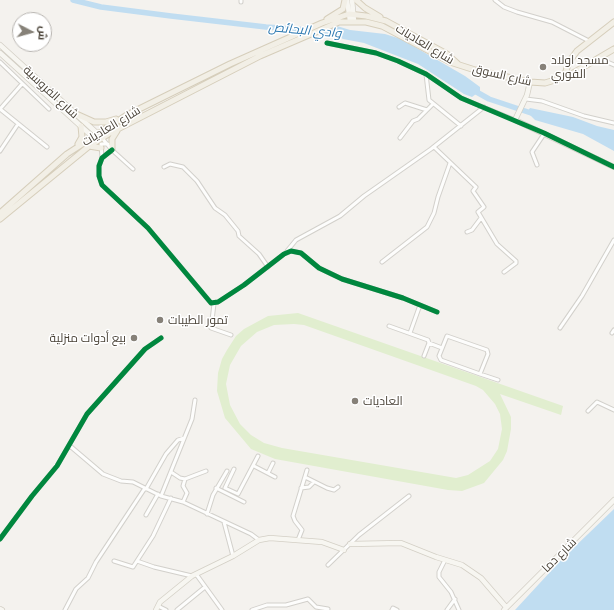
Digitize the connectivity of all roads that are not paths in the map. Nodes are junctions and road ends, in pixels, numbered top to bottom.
1 (346, 0) edge
2 (352, 0) edge
3 (356, 0) edge
4 (495, 0) edge
5 (352, 14) junction
6 (352, 21) junction
7 (386, 21) junction
8 (614, 22) edge
9 (322, 23) junction
10 (589, 41) junction
11 (328, 43) dead end
12 (0, 45) edge
13 (614, 49) edge
14 (0, 53) edge
15 (598, 58) junction
16 (0, 62) edge
17 (569, 62) junction
18 (458, 64) junction
19 (614, 65) edge
20 (580, 69) junction
21 (426, 74) junction
22 (559, 80) junction
23 (530, 82) junction
24 (22, 84) junction
25 (526, 99) junction
26 (433, 104) junction
27 (399, 107) dead end
28 (484, 107) junction
29 (0, 109) edge
30 (49, 109) dead end
31 (427, 110) junction
32 (74, 113) junction
33 (127, 115) junction
34 (515, 120) junction
35 (614, 123) edge
36 (18, 124) junction
37 (81, 126) junction
38 (462, 126) junction
39 (120, 127) junction
40 (97, 133) junction
41 (544, 133) junction
42 (92, 136) junction
43 (102, 138) junction
44 (400, 138) dead end
45 (100, 144) junction
46 (108, 145) junction
47 (77, 146) junction
48 (88, 146) junction
49 (434, 146) junction
50 (47, 147) dead end
51 (112, 150) junction
52 (0, 151) edge
53 (102, 158) junction
54 (450, 163) junction
55 (536, 165) dead end
56 (164, 167) dead end
57 (614, 167) edge
58 (133, 169) dead end
59 (0, 213) edge
60 (481, 218) junction
61 (0, 219) edge
62 (467, 232) dead end
63 (614, 240) edge
64 (287, 251) junction
65 (382, 262) dead end
66 (268, 267) junction
67 (504, 272) dead end
68 (214, 304) junction
69 (420, 305) junction
70 (437, 312) dead end
71 (389, 326) dead end
72 (560, 328) dead end
73 (410, 333) junction
74 (231, 335) dead end
75 (161, 338) dead end
76 (429, 343) junction
77 (442, 348) junction
78 (424, 356) dead end
79 (480, 374) junction
80 (498, 380) dead end
81 (196, 400) dead end
82 (614, 410) edge
83 (588, 411) dead end
84 (184, 438) junction
85 (70, 446) junction
86 (258, 456) dead end
87 (273, 463) dead end
88 (254, 466) junction
89 (234, 470) dead end
90 (307, 470) dead end
91 (206, 471) dead end
92 (227, 471) dead end
93 (171, 472) junction
94 (268, 473) junction
95 (275, 477) dead end
96 (305, 477) junction
97 (185, 479) junction
98 (314, 482) junction
99 (338, 487) dead end
100 (216, 488) junction
101 (301, 488) junction
102 (145, 489) junction
103 (160, 495) junction
104 (409, 496) dead end
105 (171, 498) junction
106 (614, 500) edge
107 (183, 502) junction
108 (244, 502) dead end
109 (207, 514) junction
110 (146, 515) dead end
111 (224, 522) junction
112 (0, 539) edge
113 (259, 540) junction
114 (298, 540) junction
115 (350, 544) junction
116 (344, 550) junction
117 (233, 556) junction
118 (444, 560) junction
119 (114, 561) dead end
120 (138, 561) junction
121 (328, 566) dead end
122 (194, 575) junction
123 (205, 587) junction
124 (455, 599) junction
125 (157, 608) edge
126 (328, 609) edge
127 (505, 609) edge
128 (65, 610) edge
129 (166, 610) edge
130 (177, 610) edge
131 (222, 610) edge
132 (252, 610) edge
133 (392, 610) edge
134 (397, 610) edge
135 (448, 610) edge
136 (459, 610) edge

1 - 5 street
1 - 9 main road
2 - 5 street
3 - 7 main road
4 - 10 street
5 - 6 street
5 - 7 main road, شارع العاديات
5 - 9 main road, شارع العاديات
6 - 18 main road, شارع العاديات
6 - 39 main road, شارع العاديات
7 - 18 main road, شارع العاديات
8 - 10 main road
9 - 33 main road, شارع العاديات
10 - 17 main road
11 - 21 street
12 - 32 street, شارع الفروسية
13 - 15 main road
14 - 37 street, شارع الفروسية
15 - 19 street
15 - 20 main road
16 - 24 street
17 - 20 main road
17 - 22 main road
18 - 23 main road, شارع السوق
20 - 22 main road
21 - 26 street
21 - 28 street
22 - 23 main road, شارع السوق
23 - 25 street
24 - 29 street
24 - 30 street
25 - 34 street
25 - 35 street
26 - 31 street
26 - 38 street
27 - 31 street
28 - 34 street
28 - 38 street
29 - 36 street
31 - 44 street
32 - 33 main road
32 - 40 street, شارع الفروسية
33 - 40 main road, شارع العاديات
34 - 41 street
36 - 50 street
36 - 52 street
37 - 42 street, شارع الفروسية
37 - 47 main road
38 - 49 street
39 - 43 main road, شارع العاديات
39 - 51 main road
40 - 42 main road, شارع العاديات
40 - 43 street, شارع الفروسية
41 - 55 street
41 - 57 street
42 - 45 street, شارع الفروسية
42 - 47 main road, شارع العاديات
43 - 45 main road, شارع العاديات
43 - 46 street
45 - 46 street
45 - 48 main road, شارع العاديات
45 - 48 main road
45 - 51 street
45 - 53 street
46 - 51 street
47 - 59 main road, شارع العاديات
48 - 61 main road, شارع العاديات
49 - 54 street
49 - 64 street
51 - 53 street
51 - 58 street
53 - 68 street
54 - 60 street
54 - 65 street
56 - 66 street
60 - 62 street
60 - 67 street
63 - 72 street
64 - 66 street
64 - 69 street
66 - 68 street
68 - 74 street
69 - 70 street
69 - 73 street
71 - 73 street
73 - 76 street
75 - 85 street
76 - 77 street
76 - 78 street
77 - 79 street
77 - 79 street
79 - 80 street
81 - 84 street
82 - 83 street
84 - 93 street
84 - 102 street
85 - 102 street
85 - 112 street
86 - 88 street
87 - 94 street
88 - 89 street
88 - 94 street
90 - 96 street
91 - 97 street
92 - 100 street
93 - 97 street
93 - 103 street
94 - 95 street
96 - 98 street
96 - 101 street
97 - 107 street
98 - 99 street
98 - 101 street
100 - 108 street
100 - 109 street
101 - 114 street
102 - 103 street
102 - 128 street
103 - 105 street
103 - 110 street
104 - 115 street
105 - 107 street
105 - 120 street
106 - 127 street, شارع دما
107 - 109 street
109 - 111 street
111 - 113 street
111 - 117 street
113 - 114 street
113 - 117 street
114 - 116 street
115 - 116 street
115 - 118 street
116 - 121 street
117 - 122 street
118 - 124 street
118 - 127 street
119 - 120 street
120 - 122 street
122 - 123 street
122 - 125 street
123 - 130 street
123 - 131 street
124 - 135 street
124 - 136 street
125 - 129 street
126 - 132 street
133 - 134 street

